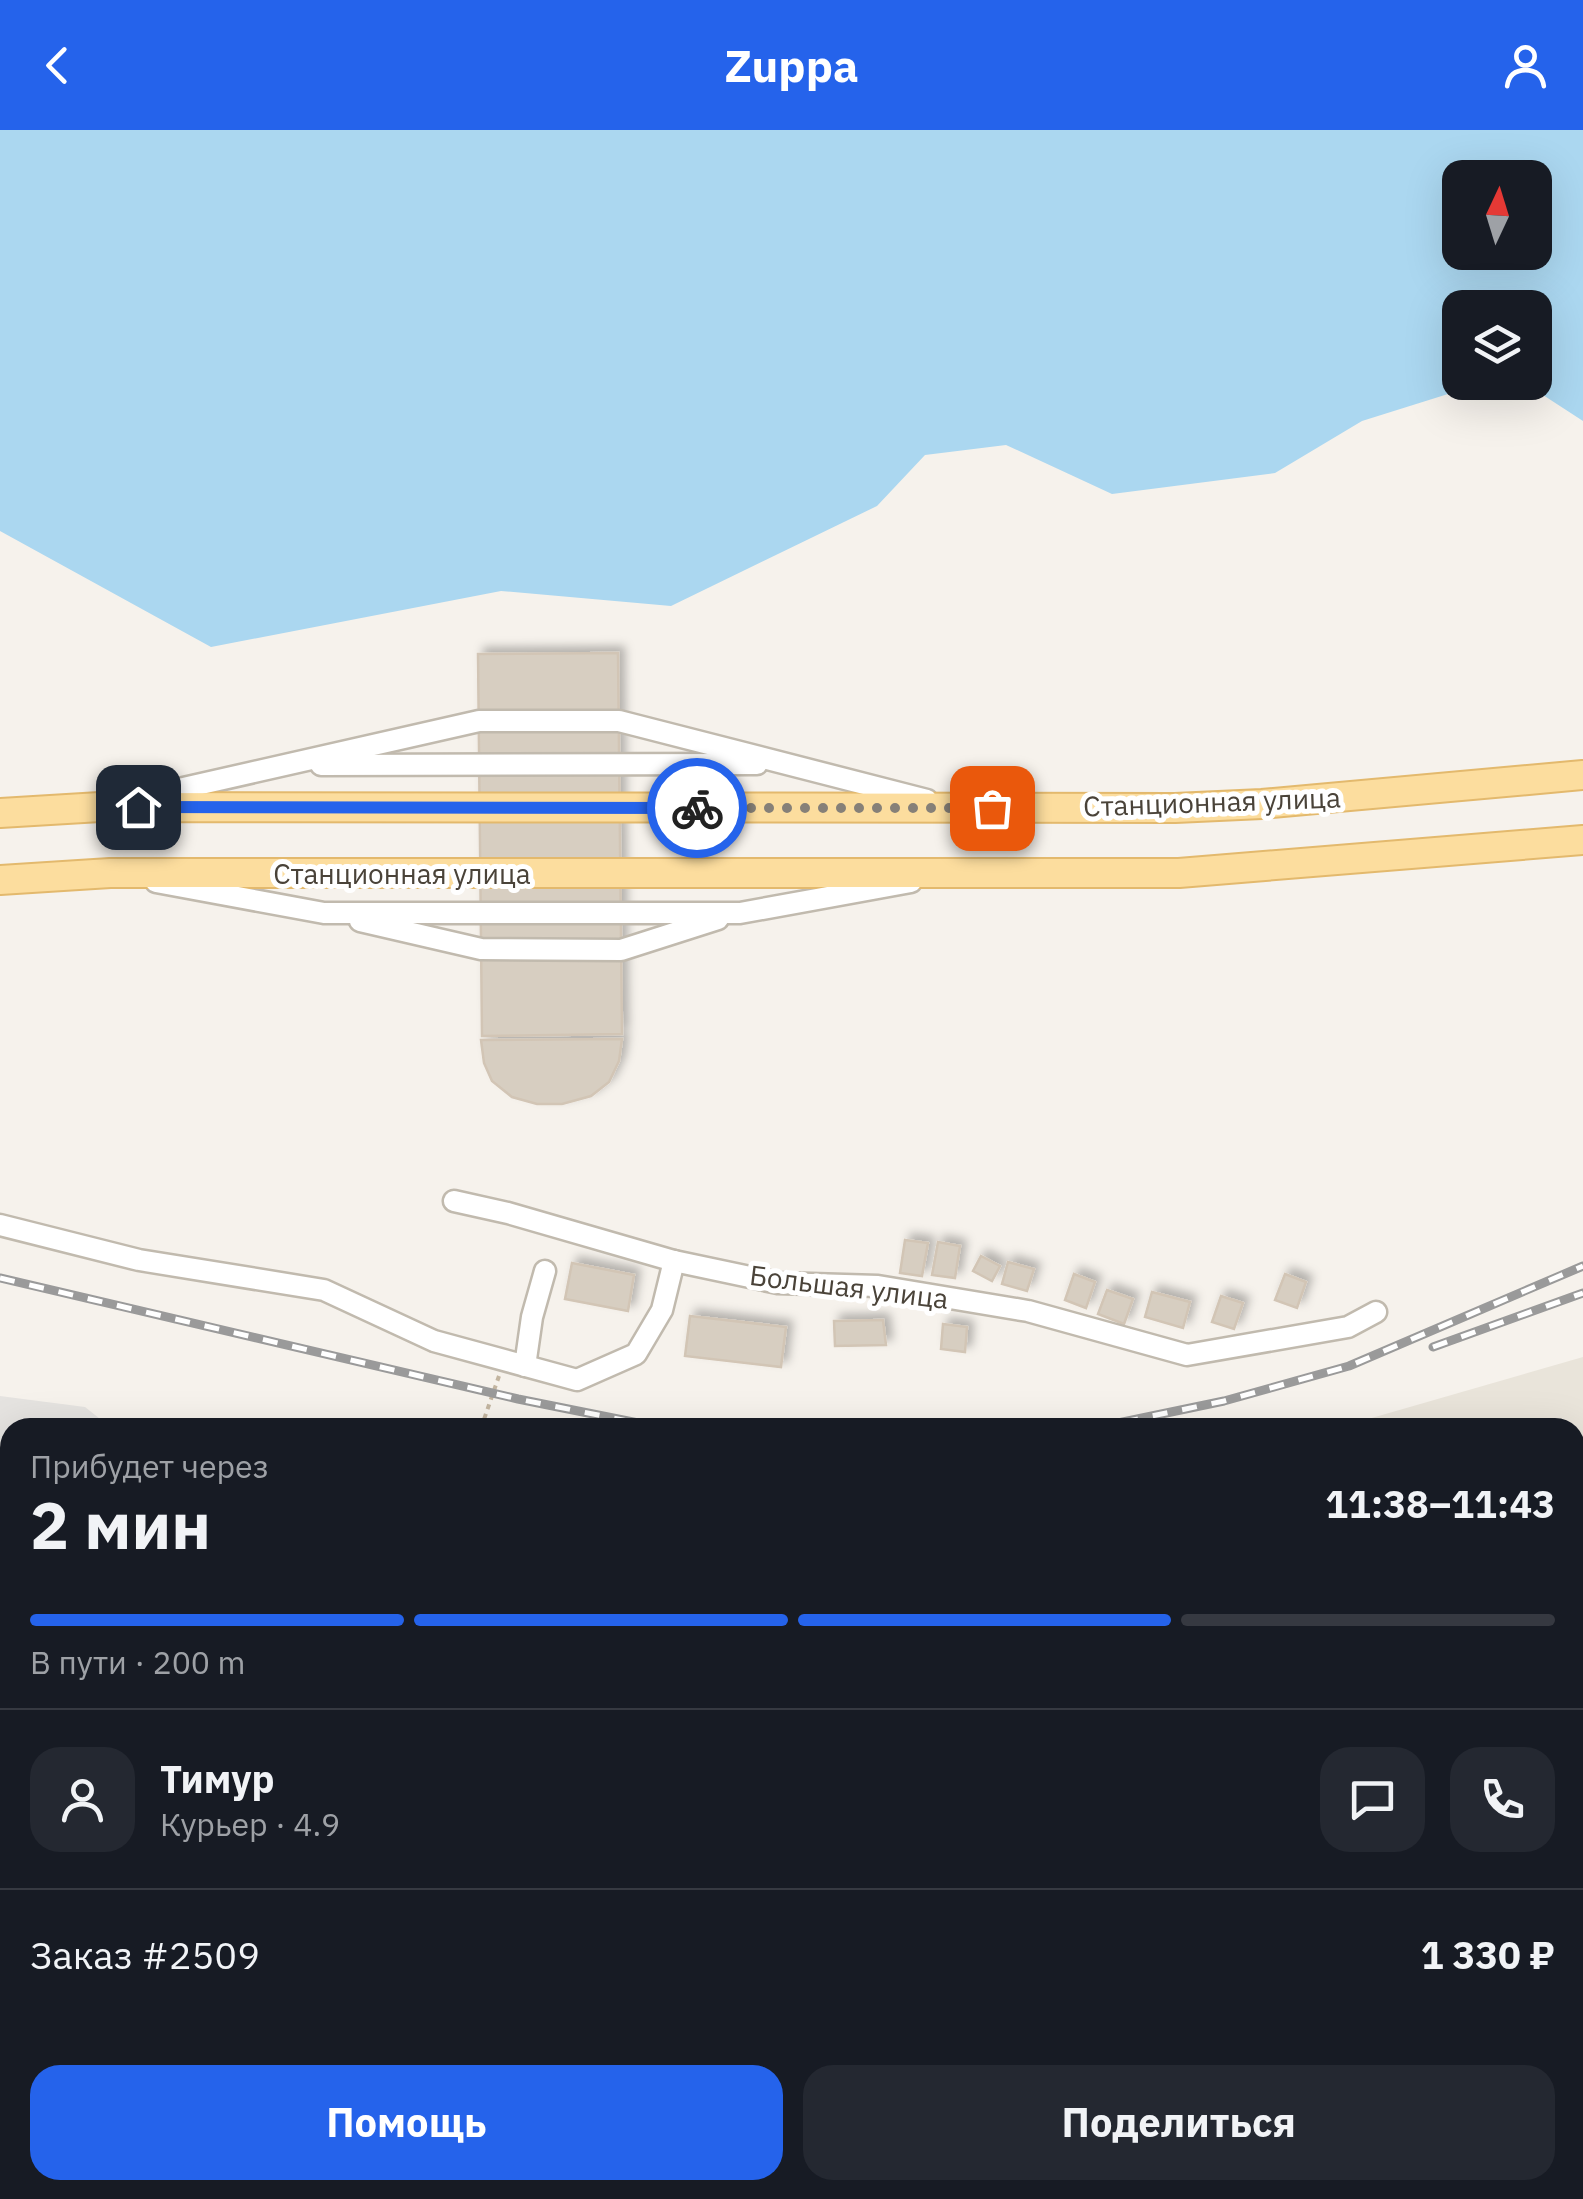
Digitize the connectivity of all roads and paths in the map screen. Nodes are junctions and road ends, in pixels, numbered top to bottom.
1 (789, 764) junction
2 (285, 765) junction
3 (1583, 775) edge
4 (100, 807) junction
5 (958, 808) junction
6 (0, 814) edge
7 (1583, 840) edge
8 (110, 873) junction
9 (961, 873) junction
10 (0, 880) edge
11 (324, 912) junction
12 (740, 913) junction
13 (454, 1200) dead end
14 (0, 1225) edge
15 (674, 1261) junction
16 (545, 1272) dead end
17 (1376, 1312) dead end
18 (525, 1366) junction
19 (484, 1418) edge

1 - 2 street
1 - 2 street
1 - 5 street
2 - 4 street
3 - 5 main road, Станционная улица
4 - 5 main road, Станционная улица
4 - 6 main road, Станционная улица
7 - 9 main road, Станционная улица
8 - 9 main road, Станционная улица
8 - 10 main road, Станционная улица
8 - 11 street
9 - 12 street
11 - 12 street
11 - 12 street
13 - 15 street, Большая улица
14 - 18 street
15 - 17 street, Большая улица
15 - 18 street
16 - 18 street
18 - 19 path

